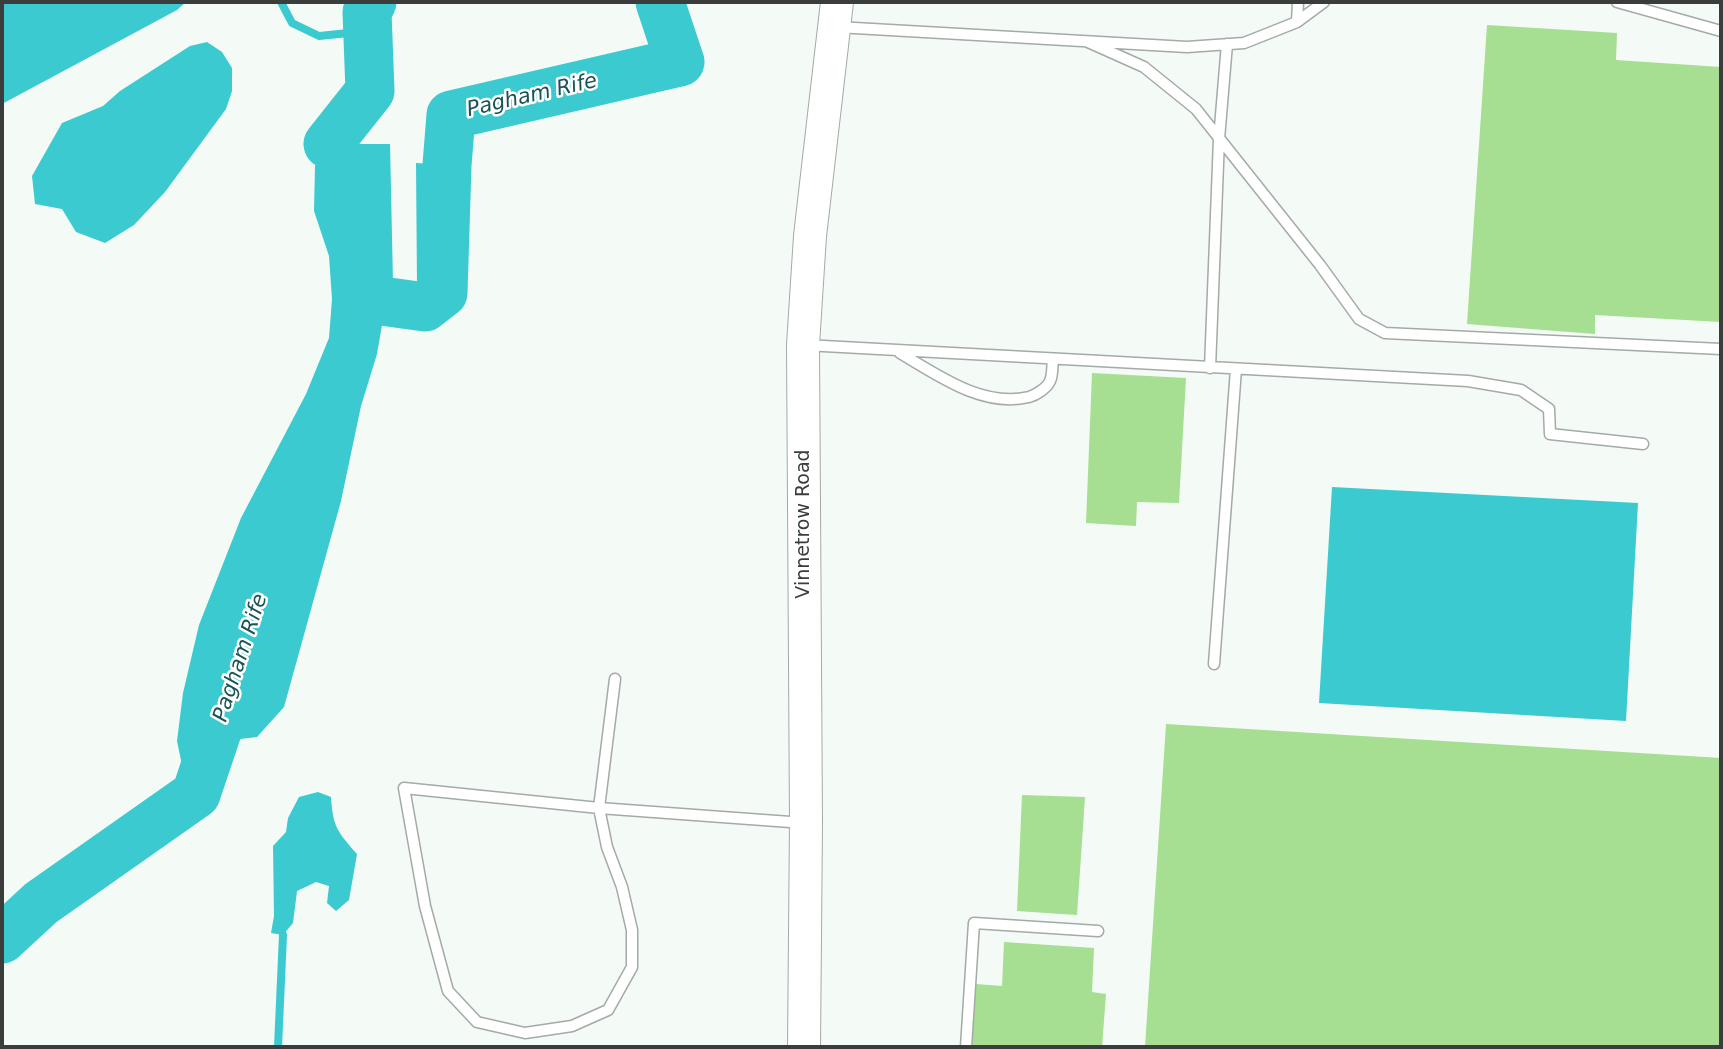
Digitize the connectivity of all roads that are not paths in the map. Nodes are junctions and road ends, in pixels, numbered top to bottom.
1 (1298, 2) edge
2 (1324, 2) edge
3 (1618, 2) edge
4 (836, 14) edge
5 (1297, 22) junction
6 (1721, 31) edge
7 (1088, 41) junction
8 (1227, 44) junction
9 (1219, 139) junction
10 (803, 345) junction
11 (1721, 349) edge
12 (898, 351) junction
13 (1053, 359) junction
14 (1210, 368) junction
15 (1236, 369) junction
16 (1643, 444) dead end
17 (1214, 664) dead end
18 (615, 679) dead end
19 (599, 808) junction
20 (806, 823) junction
21 (1098, 931) dead end
22 (804, 1047) edge
23 (966, 1047) edge

1 - 5 lane
2 - 5 lane
3 - 6 lane
4 - 7 lane
4 - 10 street, Vinnetrow Road
5 - 8 lane
7 - 8 lane
7 - 9 lane
8 - 9 lane
9 - 11 lane
9 - 14 lane
10 - 12 lane
10 - 20 street, Vinnetrow Road
12 - 13 lane
12 - 13 lane
13 - 14 lane
14 - 15 lane
15 - 16 lane
15 - 17 lane
18 - 19 lane
19 - 19 lane
19 - 20 lane
20 - 22 street, Vinnetrow Road
21 - 23 lane

